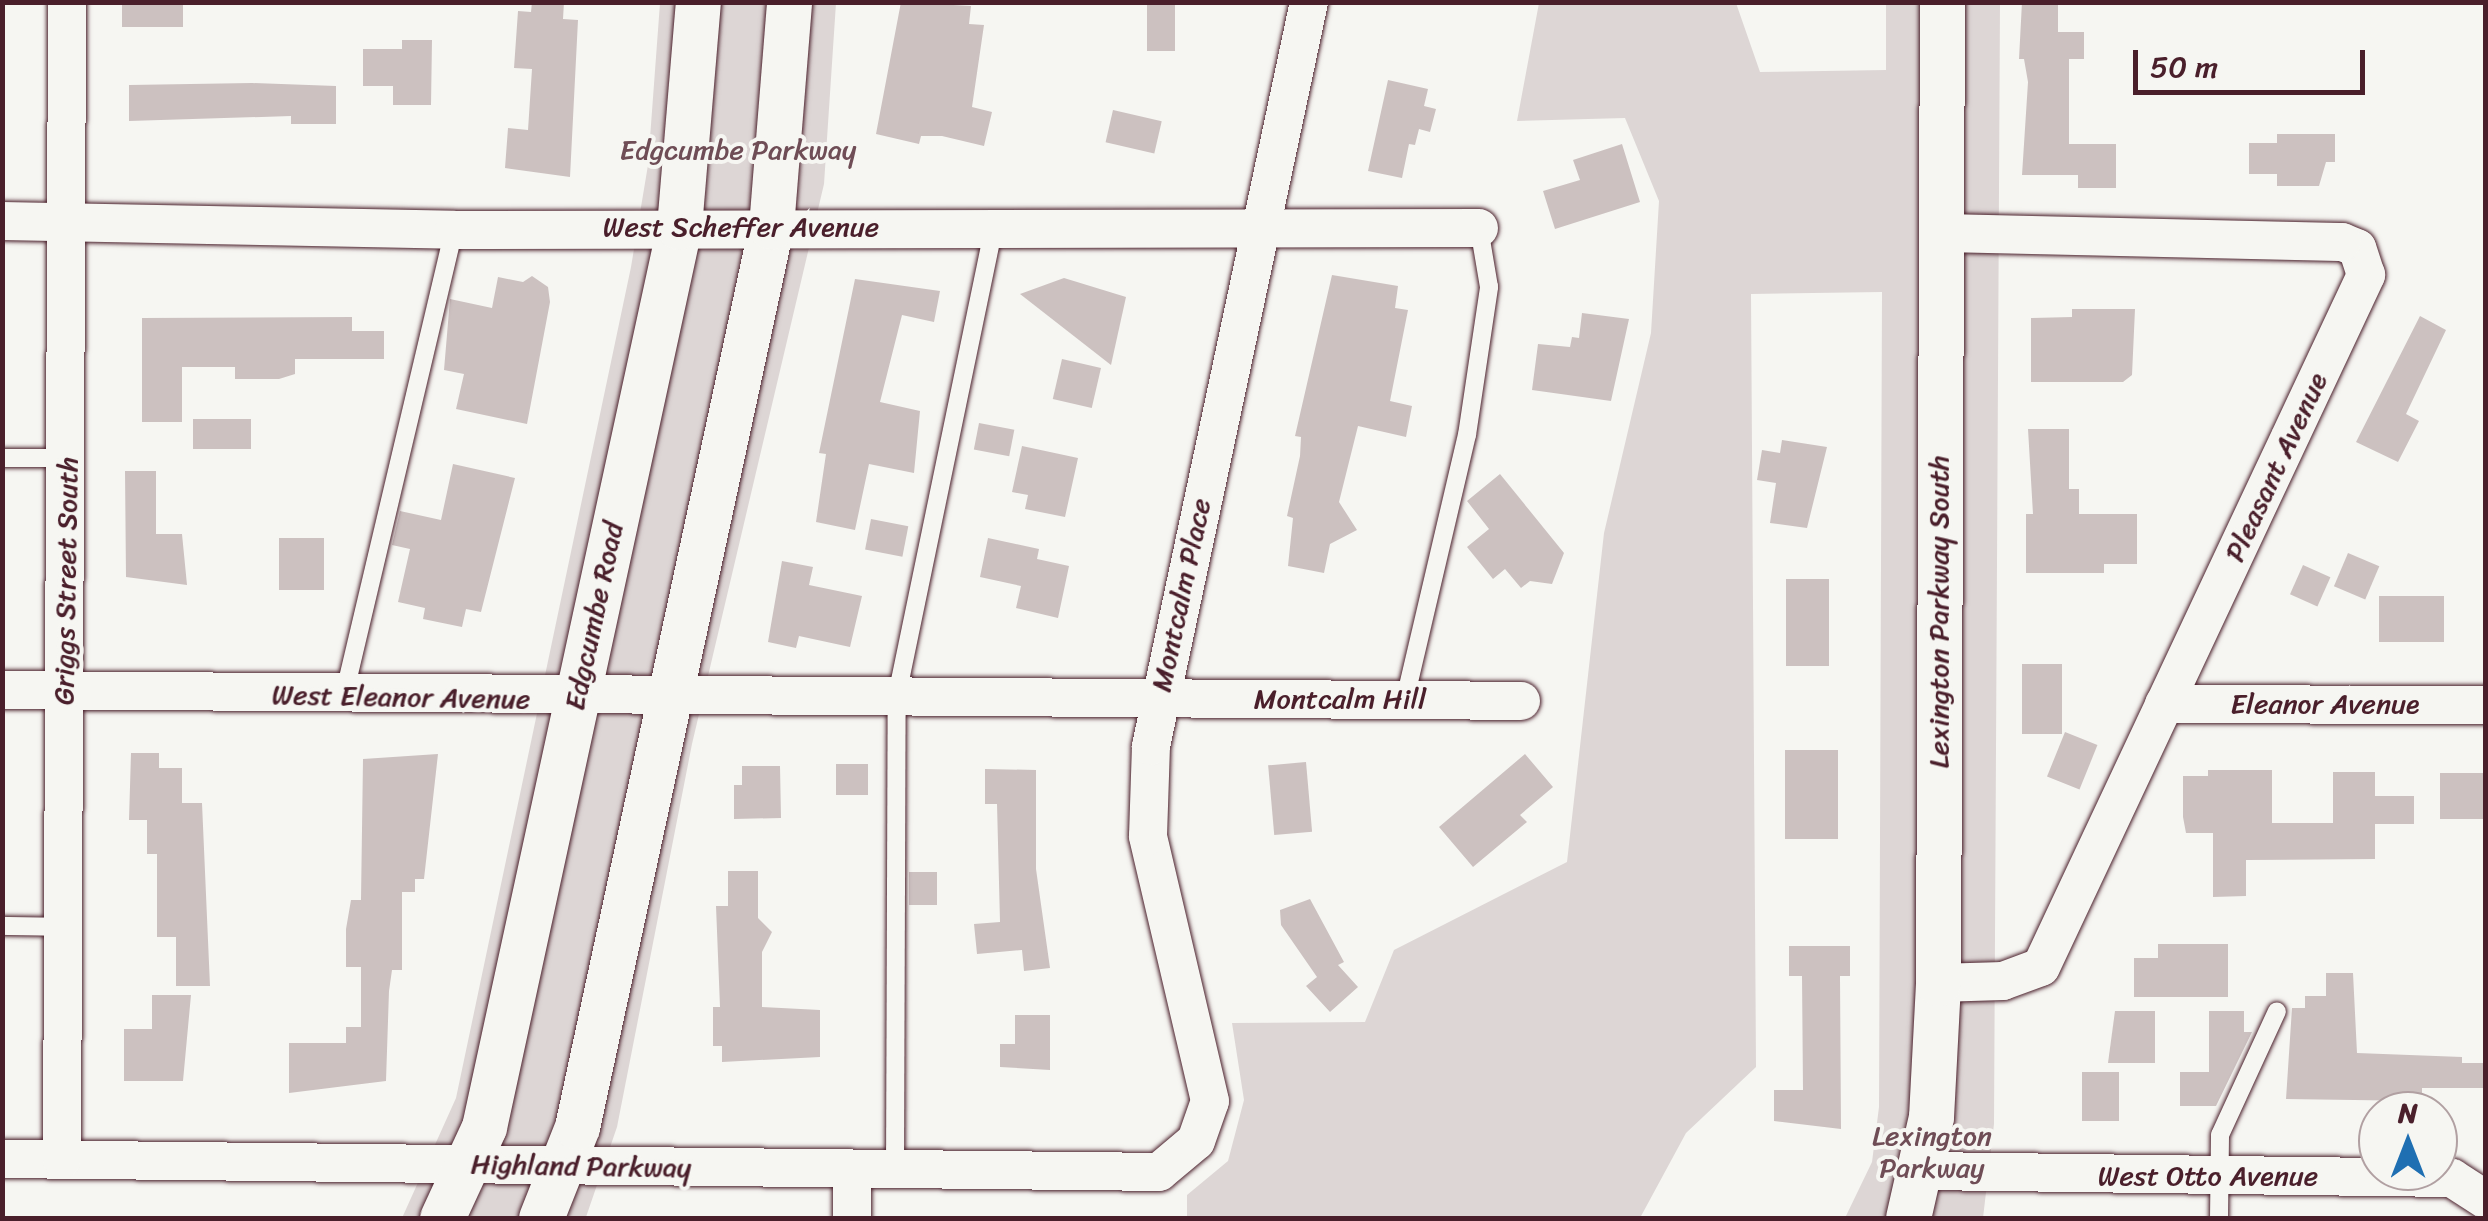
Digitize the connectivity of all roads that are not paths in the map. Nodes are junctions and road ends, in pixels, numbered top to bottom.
1 (67, 2) edge
2 (698, 2) edge
3 (788, 2) edge
4 (1309, 2) edge
5 (1942, 2) edge
6 (2, 221) edge
7 (66, 221) junction
8 (679, 227) junction
9 (771, 227) junction
10 (994, 227) junction
11 (1480, 228) joint
12 (1258, 229) junction
13 (454, 230) junction
14 (1941, 234) junction
15 (2, 458) edge
16 (69, 458) junction
17 (2, 690) edge
18 (64, 691) junction
19 (666, 693) junction
20 (897, 695) junction
21 (344, 696) junction
22 (1159, 698) junction
23 (576, 700) junction
24 (1405, 700) junction
25 (1521, 701) dead end
26 (2164, 704) junction
27 (2486, 705) edge
28 (2, 926) edge
29 (64, 927) junction
30 (1938, 983) junction
31 (2277, 1012) dead end
32 (2, 1159) edge
33 (62, 1159) junction
34 (472, 1164) junction
35 (562, 1164) junction
36 (1924, 1170) junction
37 (1159, 1172) joint
38 (895, 1173) junction
39 (852, 1174) junction
40 (2223, 1176) junction
41 (2486, 1200) edge
42 (442, 1218) edge
43 (541, 1218) edge
44 (852, 1218) edge
45 (1908, 1218) edge
46 (2219, 1218) edge

1 - 7 street, Griggs Street South
2 - 8 street, Edgcumbe Road
3 - 9 street
4 - 12 street, Montcalm Place
5 - 14 street, Lexington Parkway South
6 - 7 street, West Scheffer Avenue
7 - 13 street, West Scheffer Avenue
7 - 16 street, Griggs Street South
8 - 9 street, West Scheffer Avenue
8 - 13 street, West Scheffer Avenue
8 - 23 street, Edgcumbe Road
9 - 10 street, West Scheffer Avenue
9 - 19 street
10 - 12 street, West Scheffer Avenue
10 - 20 lane
11 - 12 street, West Scheffer Avenue
11 - 24 lane
12 - 22 street, Montcalm Place
13 - 21 lane
14 - 26 street, Pleasant Avenue
14 - 30 street, Lexington Parkway South
15 - 16 lane
16 - 18 street, Griggs Street South
17 - 18 street, West Eleanor Avenue
18 - 21 street, West Eleanor Avenue
18 - 29 street, Griggs Street South
19 - 20 street, West Eleanor Avenue
19 - 23 street, West Eleanor Avenue
19 - 35 street
20 - 22 street, West Eleanor Avenue
20 - 38 lane
21 - 23 street, West Eleanor Avenue
22 - 24 street, Montcalm Hill
22 - 37 street, Montcalm Place
23 - 34 street, Edgcumbe Road
24 - 25 street, Montcalm Hill
26 - 27 street, Eleanor Avenue
26 - 30 street, Pleasant Avenue
28 - 29 lane
29 - 33 street, Griggs Street South
30 - 36 street, Lexington Parkway South
31 - 40 lane
32 - 33 street, Highland Parkway
33 - 34 street, Highland Parkway
34 - 35 street, Highland Parkway
34 - 42 street, Edgcumbe Road
35 - 39 street, Highland Parkway
35 - 43 street
36 - 40 street, West Otto Avenue
36 - 45 street, Lexington Parkway South
37 - 38 street, Highland Parkway
38 - 39 street, Highland Parkway
39 - 44 street
40 - 41 street, West Otto Avenue
40 - 46 lane

